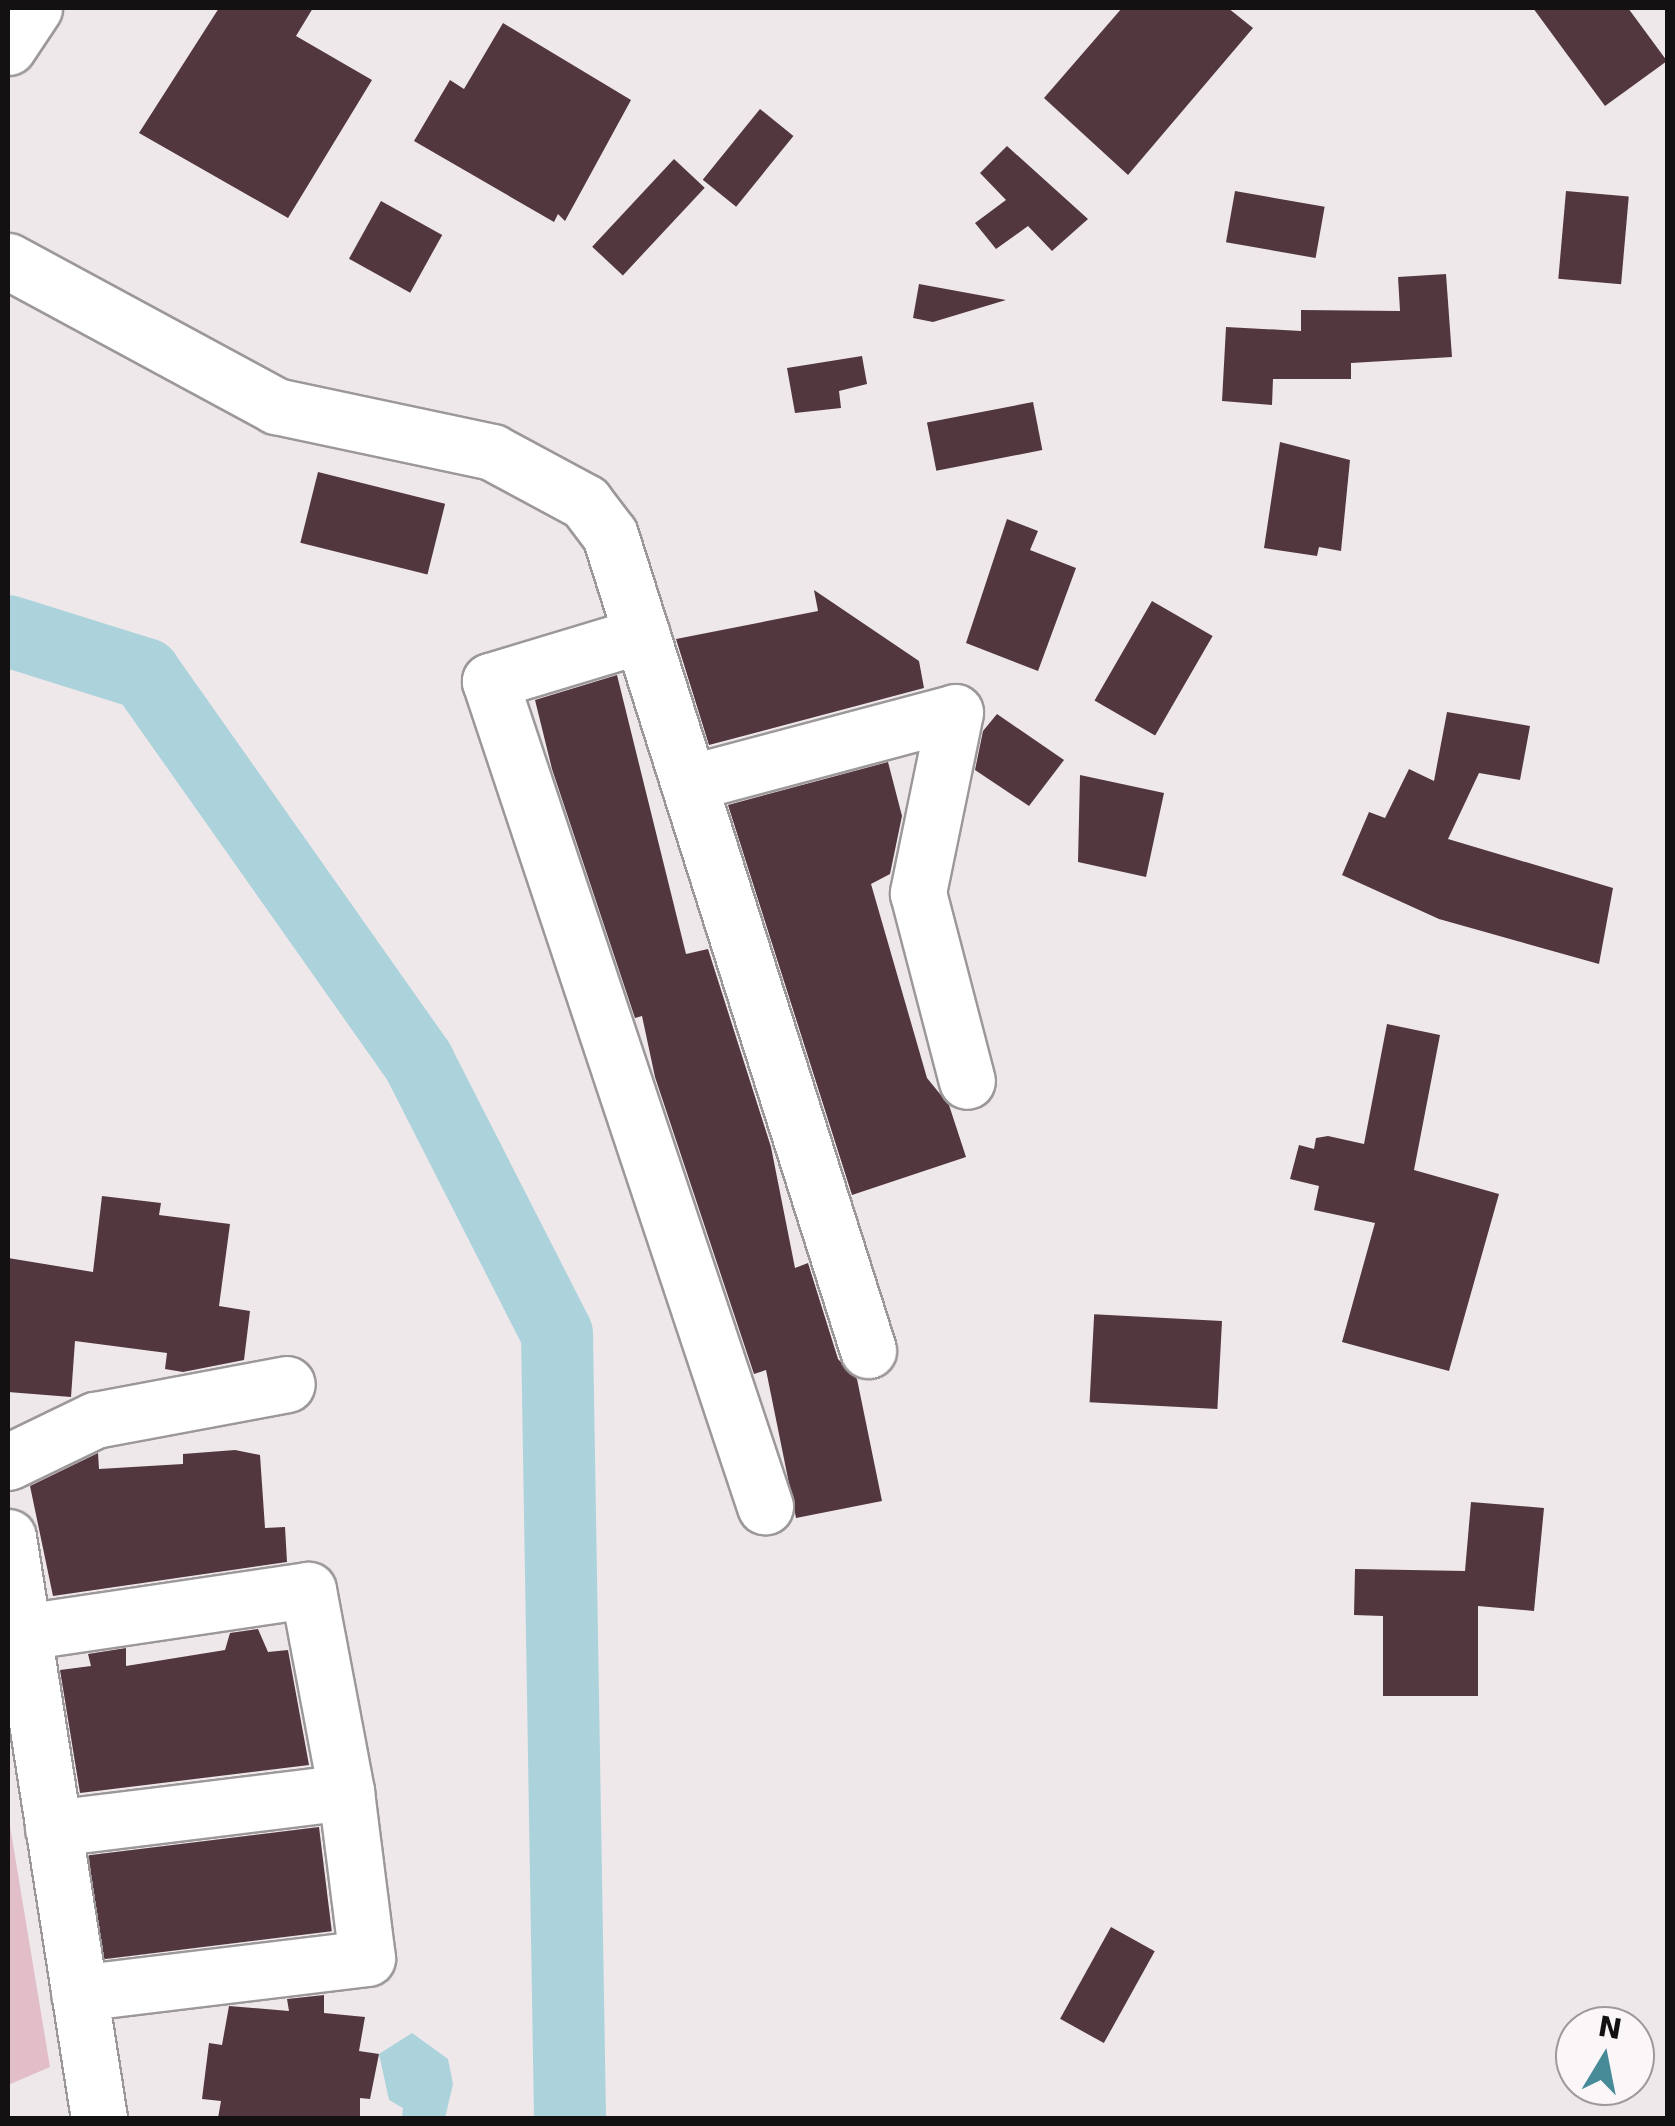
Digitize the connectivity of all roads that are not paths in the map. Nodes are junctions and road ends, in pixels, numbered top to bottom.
1 (34, 8) edge
2 (8, 47) edge
3 (8, 261) edge
4 (642, 635) junction
5 (689, 783) junction
6 (968, 1081) dead end
7 (868, 1350) dead end
8 (287, 1384) dead end
9 (8, 1462) edge
10 (765, 1506) dead end
11 (8, 1537) edge
12 (22, 1632) junction
13 (346, 1792) junction
14 (53, 1828) junction
15 (80, 1993) junction
16 (99, 2118) edge

1 - 2 street
3 - 4 street
4 - 5 street
4 - 10 street
5 - 6 street
5 - 7 street
8 - 9 street
11 - 12 street
12 - 13 street
12 - 14 street
13 - 14 street
13 - 15 street
14 - 15 street
15 - 16 street

